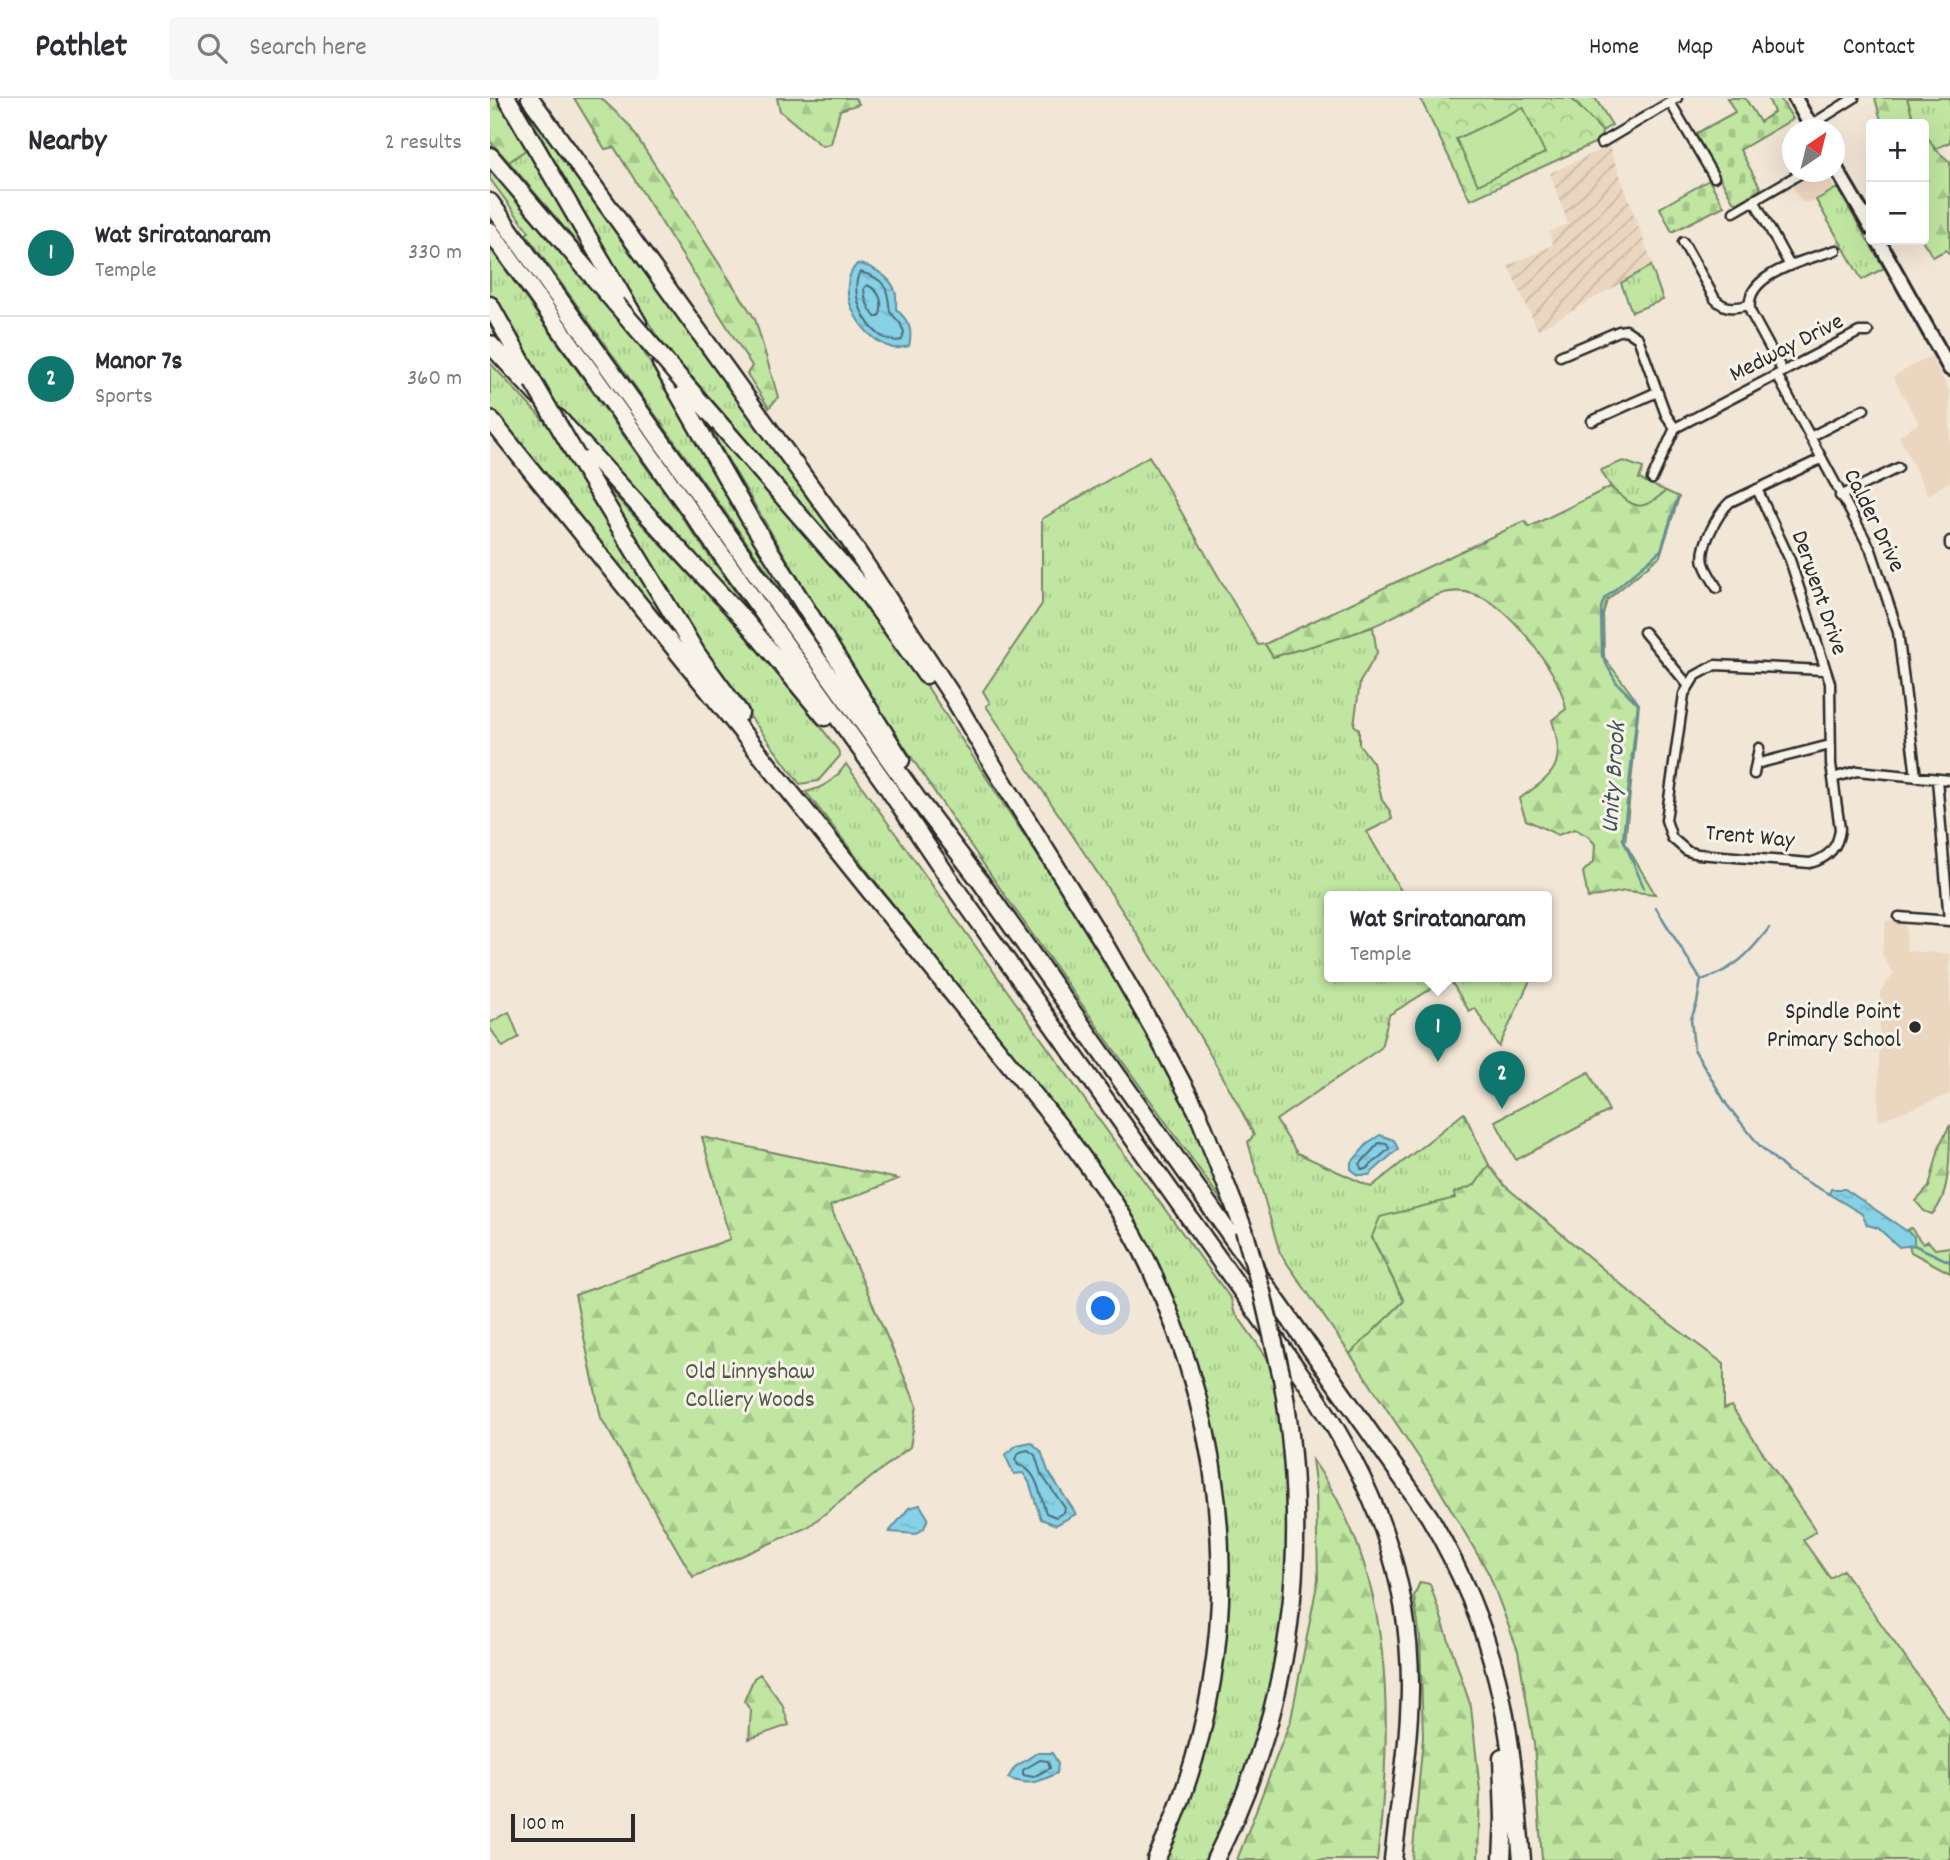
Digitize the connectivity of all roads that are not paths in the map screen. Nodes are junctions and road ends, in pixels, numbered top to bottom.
1 (507, 98) edge
2 (530, 98) edge
3 (1795, 98) edge
4 (1854, 98) edge
5 (1673, 100) edge
6 (1807, 119) edge
7 (1824, 119) edge
8 (1601, 143) dead end
9 (490, 156) edge
10 (1714, 177) dead end
11 (1786, 182) edge
12 (1845, 182) edge
13 (1754, 200) junction
14 (490, 202) edge
15 (1734, 212) dead end
16 (1866, 219) edge
17 (490, 231) edge
18 (1881, 245) edge
19 (1686, 247) dead end
20 (1836, 250) dead end
21 (1790, 266) junction
22 (490, 305) edge
23 (1749, 305) junction
24 (1868, 332) dead end
25 (490, 344) edge
26 (1560, 355) dead end
27 (1950, 369) edge
28 (1780, 373) junction
29 (1657, 392) junction
30 (1864, 409) dead end
31 (490, 418) edge
32 (1592, 422) dead end
33 (1675, 428) junction
34 (1810, 437) junction
35 (1821, 459) junction
36 (1898, 468) dead end
37 (1650, 478) dead end
38 (1757, 489) junction
39 (1840, 496) junction
40 (1717, 588) dead end
41 (1644, 632) dead end
42 (1824, 670) junction
43 (1688, 685) junction
44 (1830, 713) joint
45 (1830, 745) junction
46 (1759, 748) dead end
47 (1756, 764) junction
48 (993, 767) junction
49 (1754, 774) dead end
50 (1916, 777) junction
51 (1833, 778) junction
52 (1937, 779) junction
53 (1950, 780) edge
54 (980, 881) junction
55 (958, 892) junction
56 (1899, 917) dead end
57 (1950, 921) edge
58 (915, 947) junction
59 (1497, 1679) junction
60 (1392, 1859) edge
61 (1156, 1860) edge
62 (1214, 1860) edge
63 (1502, 1860) edge
64 (1522, 1860) edge

1 - 54 highway
2 - 48 highway
3 - 6 main road
4 - 7 street
5 - 8 street
5 - 10 street
9 - 48 highway, bridge
11 - 13 street
12 - 16 main road
13 - 15 street
13 - 21 street
14 - 54 highway
17 - 55 highway
18 - 27 main road
19 - 23 street
20 - 21 street
21 - 23 street
22 - 58 highway, bridge
23 - 28 street, Calder Drive
24 - 28 street, Medway Drive
25 - 55 highway
26 - 29 street
28 - 33 street, Medway Drive
28 - 34 street, Calder Drive
29 - 32 street
29 - 33 street
30 - 34 street
31 - 58 highway
33 - 37 street
34 - 35 street, Calder Drive
35 - 38 street
35 - 39 street, Calder Drive
36 - 39 street
38 - 40 street
38 - 42 street, Derwent Drive
39 - 50 street, Calder Drive
41 - 43 street
42 - 43 street
42 - 44 street, Derwent Drive
43 - 51 street, Trent Way
44 - 45 street, Trent Way
45 - 47 street
45 - 51 street, Trent Way
46 - 47 street
47 - 49 street
48 - 62 highway, bridge
50 - 51 street
50 - 52 street
52 - 53 street
52 - 57 street
54 - 59 highway
55 - 60 highway
56 - 57 street
58 - 61 highway
59 - 63 highway
59 - 64 highway

